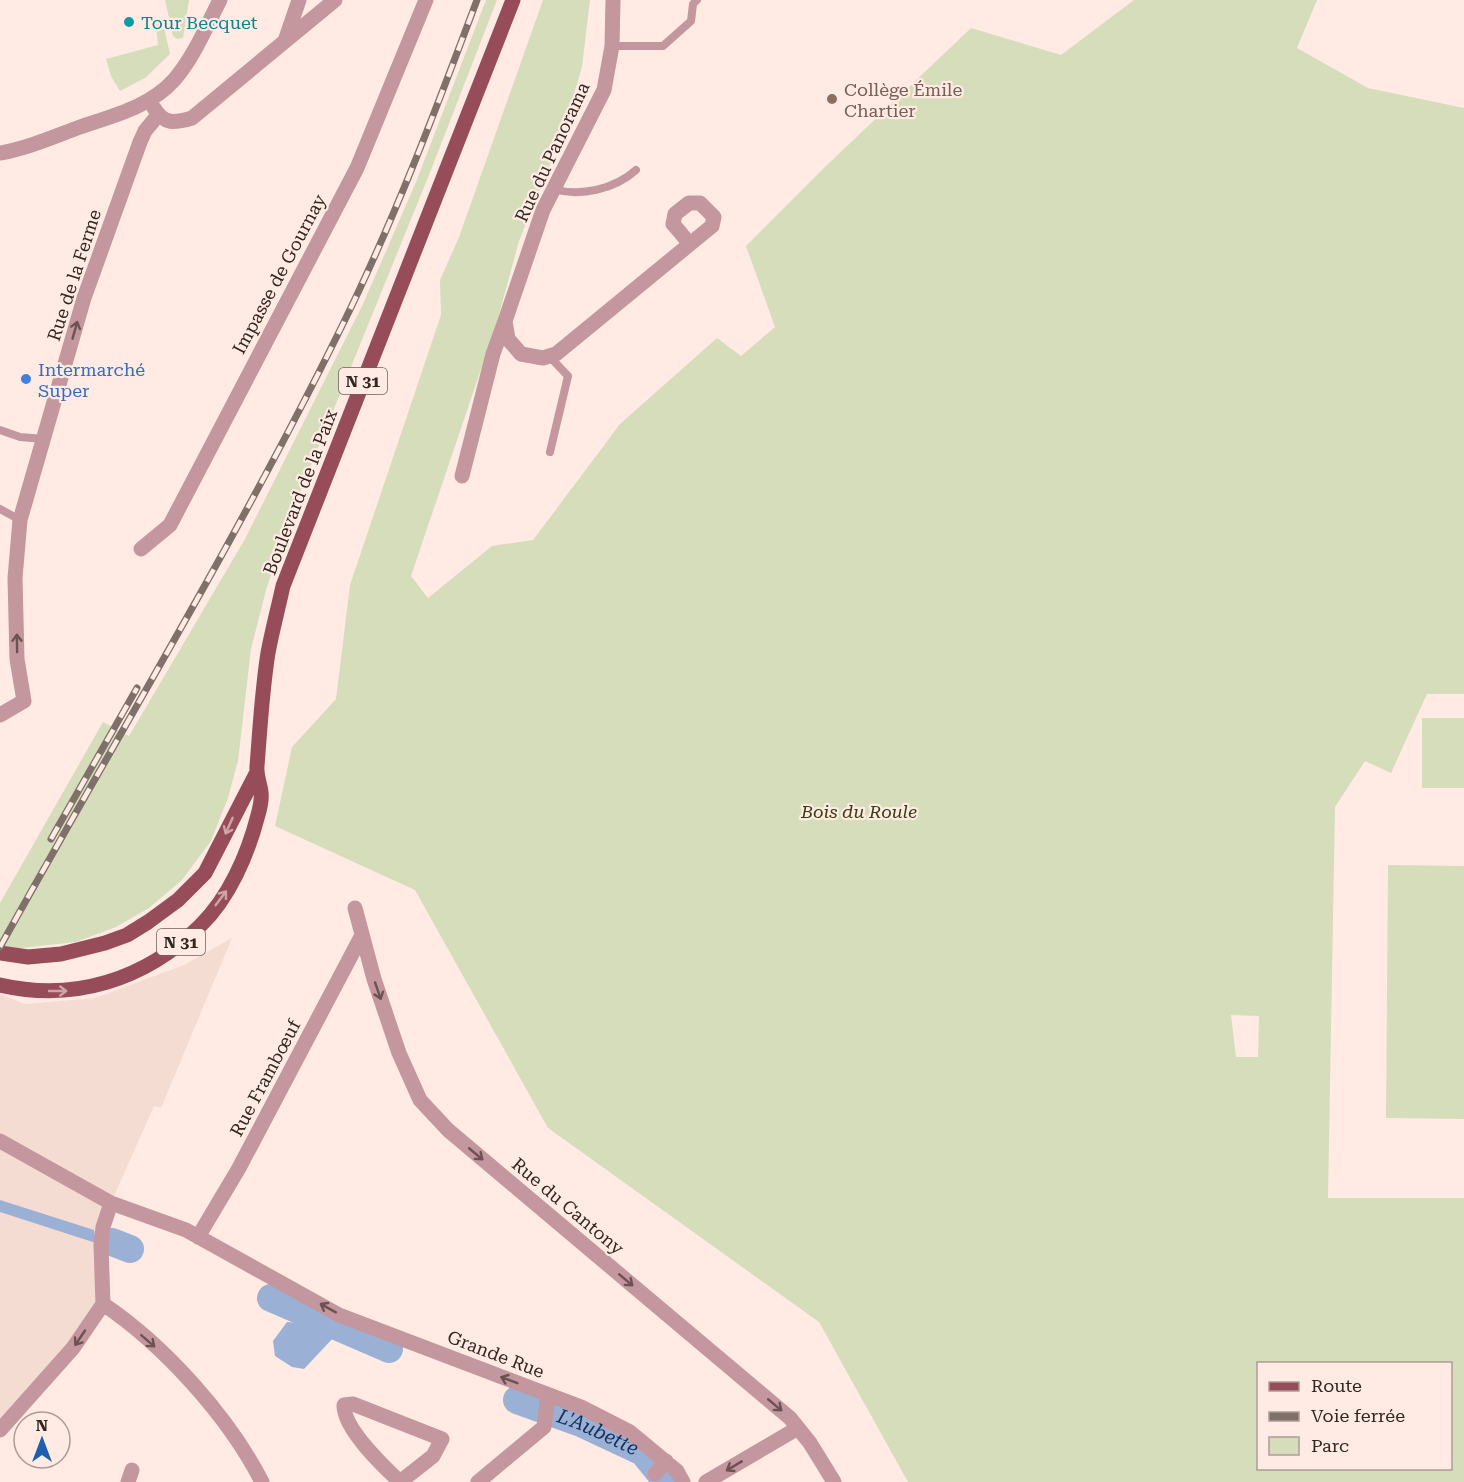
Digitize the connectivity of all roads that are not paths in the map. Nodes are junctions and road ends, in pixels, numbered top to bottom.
1 (220, 0) edge
2 (299, 0) edge
3 (335, 0) edge
4 (426, 0) edge
5 (513, 0) edge
6 (614, 0) edge
7 (694, 1) edge
8 (285, 41) junction
9 (612, 46) junction
10 (150, 100) junction
11 (158, 115) junction
12 (2, 151) edge
13 (636, 170) dead end
14 (553, 189) junction
15 (690, 244) dead end
16 (505, 321) junction
17 (549, 356) junction
18 (0, 430) edge
19 (44, 440) junction
20 (550, 452) dead end
21 (462, 476) dead end
22 (0, 509) edge
23 (20, 520) junction
24 (141, 549) dead end
25 (0, 715) edge
26 (256, 774) junction
27 (355, 909) dead end
28 (362, 935) junction
29 (0, 953) edge
30 (0, 985) edge
31 (0, 1141) edge
32 (111, 1203) junction
33 (198, 1237) junction
34 (104, 1304) junction
35 (547, 1398) junction
36 (798, 1428) junction
37 (0, 1430) edge
38 (666, 1461) junction
39 (655, 1474) dead end
40 (262, 1482) edge
41 (400, 1482) edge
42 (478, 1482) edge
43 (683, 1482) edge
44 (706, 1482) edge
45 (834, 1482) edge

1 - 10 street
2 - 8 street
3 - 8 street
4 - 24 street, Impasse de Gournay
5 - 26 main road, Boulevard de la Paix / N 31
6 - 9 street, Rue du Panorama
7 - 9 lane
8 - 11 street
9 - 14 street, Rue du Panorama
10 - 11 street
10 - 12 street
19 -> 11 street, Rue de la Ferme
13 - 14 lane
14 - 16 street, Rue du Panorama
15 - 17 street
16 - 17 street
16 - 21 street, Rue du Panorama
17 - 20 lane
18 - 19 lane
19 - 23 street, Rue de la Ferme
22 - 23 lane
25 -> 23 street, Rue de la Ferme
26 -> 29 main road, Boulevard de la Paix / N 31
30 -> 26 main road, Boulevard de la Paix / N 31
27 - 28 street, Rue du Cantony
28 - 33 street, Rue Frambœuf
28 -> 36 street, Rue du Cantony
31 - 32 street, Grande Rue
32 - 33 street, Grande Rue
32 - 34 street
35 -> 33 street, Grande Rue
34 -> 37 street
34 -> 40 street
35 - 38 street, Grande Rue
35 - 42 street
36 -> 44 street
36 - 45 street, Rue du Cantony
38 - 39 street
38 - 43 street, Grande Rue
41 - 41 street

